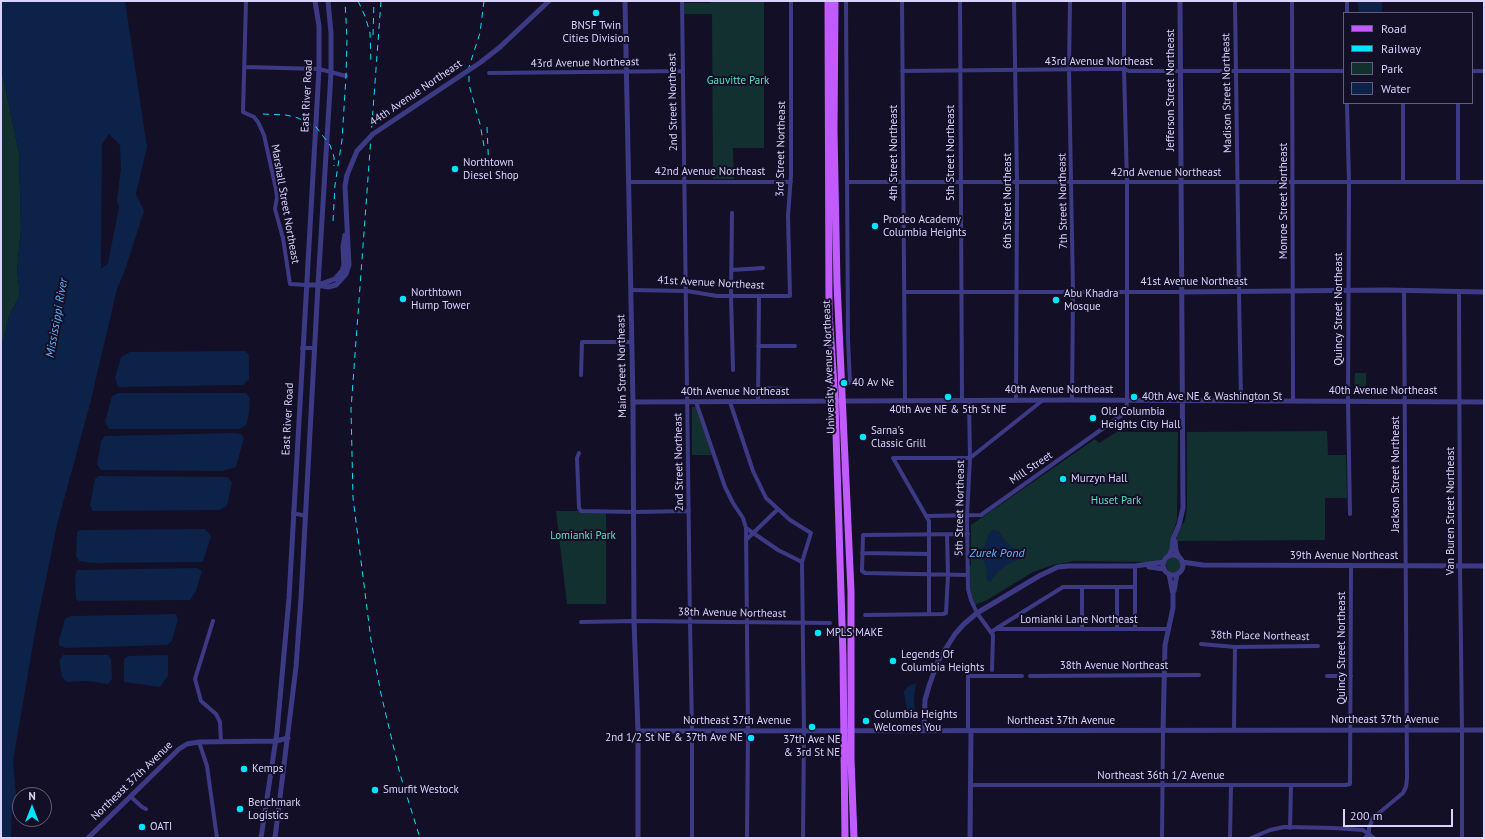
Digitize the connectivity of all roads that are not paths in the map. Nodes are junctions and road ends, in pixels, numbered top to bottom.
1 (246, 1) edge
2 (315, 1) edge
3 (328, 1) edge
4 (549, 1) edge
5 (625, 1) edge
6 (682, 1) edge
7 (792, 1) edge
8 (828, 1) edge
9 (835, 1) edge
10 (846, 1) edge
11 (902, 1) edge
12 (960, 1) edge
13 (1014, 1) edge
14 (1070, 1) edge
15 (1124, 1) edge
16 (1180, 1) edge
17 (1235, 1) edge
18 (1292, 1) edge
19 (1347, 1) edge
20 (1347, 12) edge
21 (245, 67) junction
22 (319, 69) junction
23 (1124, 69) junction
24 (960, 70) junction
25 (1015, 70) junction
26 (1069, 70) junction
27 (1473, 70) edge
28 (1484, 70) edge
29 (682, 71) junction
30 (902, 71) junction
31 (1181, 71) junction
32 (1236, 71) junction
33 (1292, 71) junction
34 (1343, 71) edge
35 (627, 72) junction
36 (331, 73) junction
37 (489, 73) dead end
38 (346, 76) dead end
39 (1347, 104) edge
40 (1403, 104) edge
41 (1458, 104) edge
42 (629, 182) junction
43 (683, 182) junction
44 (791, 182) junction
45 (847, 182) junction
46 (903, 182) junction
47 (1403, 182) junction
48 (1458, 182) junction
49 (1484, 182) edge
50 (961, 183) junction
51 (1017, 183) junction
52 (1072, 183) junction
53 (1127, 183) junction
54 (1182, 183) junction
55 (1238, 183) junction
56 (1292, 183) junction
57 (1349, 183) junction
58 (732, 214) dead end
59 (763, 268) dead end
60 (731, 270) junction
61 (306, 284) junction
62 (318, 285) junction
63 (631, 290) junction
64 (1349, 290) junction
65 (1404, 290) junction
66 (685, 291) junction
67 (1293, 291) junction
68 (904, 292) junction
69 (962, 292) junction
70 (1017, 292) junction
71 (1072, 292) junction
72 (1127, 292) junction
73 (1183, 292) junction
74 (1238, 292) junction
75 (1460, 292) junction
76 (1484, 292) edge
77 (731, 296) junction
78 (758, 296) junction
79 (790, 296) joint
80 (632, 342) junction
81 (758, 346) junction
82 (795, 346) dead end
83 (302, 348) junction
84 (315, 348) junction
85 (733, 370) dead end
86 (581, 376) dead end
87 (850, 383) dead end
88 (758, 388) junction
89 (789, 389) dead end
90 (1016, 400) junction
91 (1043, 400) junction
92 (1072, 400) junction
93 (1127, 400) junction
94 (1242, 400) junction
95 (1293, 400) junction
96 (838, 401) junction
97 (905, 401) junction
98 (962, 401) junction
99 (969, 401) junction
100 (1182, 401) junction
101 (1348, 401) junction
102 (1405, 401) junction
103 (633, 402) junction
104 (687, 402) junction
105 (696, 402) junction
106 (730, 402) junction
107 (758, 402) junction
108 (1460, 402) junction
109 (1484, 402) edge
110 (578, 453) dead end
111 (970, 458) junction
112 (778, 509) junction
113 (689, 511) junction
114 (634, 512) junction
115 (293, 513) junction
116 (1350, 514) dead end
117 (306, 516) junction
118 (926, 516) junction
119 (967, 516) junction
120 (746, 528) junction
121 (754, 533) junction
122 (947, 534) junction
123 (968, 534) junction
124 (930, 535) junction
125 (1174, 537) junction
126 (746, 540) junction
127 (862, 553) junction
128 (929, 554) junction
129 (1169, 556) junction
130 (1180, 559) junction
131 (802, 562) junction
132 (1164, 562) junction
133 (1203, 565) junction
134 (1137, 566) junction
135 (1351, 566) junction
136 (1405, 566) junction
137 (1460, 566) junction
138 (1484, 566) edge
139 (1164, 569) junction
140 (1182, 569) junction
141 (929, 574) junction
142 (1169, 574) junction
143 (1177, 574) junction
144 (948, 575) junction
145 (968, 575) junction
146 (1082, 587) junction
147 (1117, 587) junction
148 (1135, 587) junction
149 (1173, 594) junction
150 (978, 613) junction
151 (929, 614) junction
152 (865, 616) dead end
153 (213, 621) dead end
154 (634, 621) junction
155 (690, 621) junction
156 (581, 622) dead end
157 (746, 622) junction
158 (803, 622) junction
159 (830, 623) dead end
160 (996, 629) junction
161 (1082, 629) junction
162 (1117, 629) junction
163 (1135, 629) junction
164 (1169, 629) junction
165 (991, 632) junction
166 (1201, 644) dead end
167 (1318, 646) dead end
168 (1235, 647) junction
169 (992, 670) dead end
170 (1164, 675) junction
171 (1199, 675) dead end
172 (1022, 676) dead end
173 (1030, 676) dead end
174 (1327, 676) dead end
175 (1351, 676) junction
176 (1163, 730) junction
177 (1234, 730) junction
178 (1351, 730) junction
179 (1407, 730) junction
180 (1462, 730) junction
181 (1484, 730) edge
182 (638, 731) junction
183 (692, 731) junction
184 (748, 731) junction
185 (804, 731) junction
186 (843, 731) junction
187 (852, 731) junction
188 (924, 731) junction
189 (970, 731) junction
190 (288, 738) junction
191 (276, 741) junction
192 (200, 742) junction
193 (221, 742) junction
194 (1350, 784) joint
195 (971, 785) junction
196 (1231, 785) junction
197 (1291, 785) junction
198 (1162, 786) junction
199 (130, 796) junction
200 (146, 809) dead end
201 (1290, 828) junction
202 (1369, 834) junction
203 (88, 838) edge
204 (217, 838) edge
205 (262, 838) edge
206 (275, 838) edge
207 (638, 838) edge
208 (692, 838) edge
209 (748, 838) edge
210 (803, 838) edge
211 (846, 838) edge
212 (854, 838) edge
213 (970, 838) edge
214 (1162, 838) edge
215 (1230, 838) edge
216 (1251, 838) edge
217 (1365, 838) edge
218 (1374, 838) edge
219 (1462, 838) edge

1 - 21 street, Marshall Street Northeast
2 - 22 street, East River Road
3 - 36 street, East River Road
4 - 62 street, 44th Avenue Northeast, bridge
5 - 35 street, Main Street Northeast
6 - 29 street, 2nd Street Northeast
7 - 44 street, 3rd Street Northeast
8 - 96 main road, University Avenue Northeast
9 - 96 main road, University Avenue Northeast
10 - 45 street, University Avenue Northeast
11 - 30 street, 4th Street Northeast
12 - 24 street, 5th Street Northeast
13 - 25 street, 6th Street Northeast
14 - 26 street, 7th Street Northeast
15 - 23 street
16 - 31 street, Jefferson Street Northeast
17 - 32 street, Madison Street Northeast
18 - 33 street, Monroe Street Northeast
19 - 20 street
21 - 22 street
21 - 61 street, Marshall Street Northeast
22 - 36 street
22 - 61 street, East River Road
23 - 26 street, 43rd Avenue Northeast
23 - 31 street, 43rd Avenue Northeast
23 - 53 street
24 - 25 street, 43rd Avenue Northeast
24 - 30 street, 43rd Avenue Northeast
24 - 50 street, 5th Street Northeast
25 - 26 street, 43rd Avenue Northeast
25 - 51 street, 6th Street Northeast
26 - 52 street, 7th Street Northeast
27 - 28 street
29 - 35 street, 43rd Avenue Northeast
29 - 43 street, 2nd Street Northeast
30 - 46 street, 4th Street Northeast
31 - 32 street, 43rd Avenue Northeast
31 - 54 street, Jefferson Street Northeast
32 - 33 street, 43rd Avenue Northeast
32 - 55 street, Madison Street Northeast
33 - 34 street, 43rd Avenue Northeast
33 - 56 street, Monroe Street Northeast
35 - 37 street, 43rd Avenue Northeast
35 - 42 street, Main Street Northeast
36 - 38 street
36 - 62 street, East River Road
39 - 57 street, Quincy Street Northeast
40 - 47 street
41 - 48 street
42 - 43 street, 42nd Avenue Northeast
42 - 63 street, Main Street Northeast
43 - 44 street, 42nd Avenue Northeast
43 - 66 street, 2nd Street Northeast
44 - 79 street, 3rd Street Northeast
45 - 46 street, 42nd Avenue Northeast
45 - 87 street, University Avenue Northeast
46 - 50 street, 42nd Avenue Northeast
46 - 68 street, 4th Street Northeast
47 - 48 street, 42nd Avenue Northeast
47 - 57 street, 42nd Avenue Northeast
48 - 49 street, 42nd Avenue Northeast
50 - 51 street, 42nd Avenue Northeast
50 - 69 street, 5th Street Northeast
51 - 52 street, 42nd Avenue Northeast
51 - 70 street, 6th Street Northeast
52 - 53 street, 42nd Avenue Northeast
52 - 71 street, 7th Street Northeast
53 - 54 street, 42nd Avenue Northeast
53 - 72 street
54 - 55 street, 42nd Avenue Northeast
54 - 73 street, Jefferson Street Northeast
55 - 56 street, 42nd Avenue Northeast
55 - 74 street, Madison Street Northeast
56 - 57 street, 42nd Avenue Northeast
56 - 67 street, Monroe Street Northeast
57 - 64 street, Quincy Street Northeast
58 - 60 street
59 - 60 street
60 - 77 street
61 - 62 street
61 - 83 street, East River Road
62 - 84 street, East River Road
63 - 66 street, 41st Avenue Northeast
63 - 80 street, Main Street Northeast
64 - 65 street, 41st Avenue Northeast
64 - 67 street, 41st Avenue Northeast
64 - 101 street, Quincy Street Northeast
65 - 75 street, 41st Avenue Northeast
65 - 102 street, Jackson Street Northeast
66 - 77 street, 41st Avenue Northeast
66 - 104 street, 2nd Street Northeast
67 - 74 street, 41st Avenue Northeast
67 - 95 street, Monroe Street Northeast
68 - 69 street, 41st Avenue Northeast
68 - 97 street, 4th Street Northeast
69 - 70 street, 41st Avenue Northeast
69 - 98 street, 5th Street Northeast
70 - 71 street, 41st Avenue Northeast
70 - 90 street, 6th Street Northeast
71 - 72 street, 41st Avenue Northeast
71 - 92 street, 7th Street Northeast
72 - 73 street, 41st Avenue Northeast
72 - 93 street
73 - 74 street, 41st Avenue Northeast
73 - 100 street, Jefferson Street Northeast
74 - 94 street, Madison Street Northeast
75 - 76 street, 41st Avenue Northeast
75 - 108 street, Van Buren Street Northeast
77 - 78 street, 41st Avenue Northeast
77 - 85 street
78 - 79 street, 41st Avenue Northeast
78 - 81 street
80 - 86 street
80 - 103 street, Main Street Northeast
81 - 82 street
81 - 88 street
83 - 84 street
83 - 115 street, East River Road
84 - 117 street, East River Road
88 - 89 street
88 - 107 street
90 - 91 street, 40th Avenue Northeast
90 - 99 street, 40th Avenue Northeast
91 - 92 street, 40th Avenue Northeast
91 - 111 street
92 - 93 street, 40th Avenue Northeast
93 - 100 street, 40th Avenue Northeast
93 - 119 street, Mill Street
94 - 95 street, 40th Avenue Northeast
94 - 100 street, 40th Avenue Northeast
95 - 101 street, 40th Avenue Northeast
96 - 97 street, 40th Avenue Northeast
96 - 107 street, 40th Avenue Northeast
96 - 186 main road, University Avenue Northeast
96 - 187 main road, University Avenue Northeast
97 - 98 street, 40th Avenue Northeast
98 - 99 street, 40th Avenue Northeast
99 - 111 street, 5th Street Northeast
100 - 125 street, Jefferson Street Northeast
101 - 102 street, 40th Avenue Northeast
101 - 116 street, Quincy Street Northeast
102 - 108 street, 40th Avenue Northeast
102 - 136 street, Jackson Street Northeast
103 - 104 street, 40th Avenue Northeast
103 - 114 street, Main Street Northeast
104 - 105 street, 40th Avenue Northeast
104 - 113 street, 2nd Street Northeast
105 - 106 street, 40th Avenue Northeast
105 - 120 street
106 - 107 street, 40th Avenue Northeast
106 - 112 street
108 - 109 street, 40th Avenue Northeast
108 - 137 street, Van Buren Street Northeast
110 - 114 street
111 - 118 street
111 - 119 street, 5th Street Northeast
112 - 121 street
112 - 131 street
113 - 114 street
113 - 155 street, 2nd Street Northeast
114 - 154 street, Main Street Northeast
115 - 117 street
115 - 191 street, East River Road
117 - 190 street, East River Road
118 - 119 street, Mill Street
118 - 124 street
119 - 123 street, 5th Street Northeast
120 - 121 street
120 - 126 street
121 - 126 street
121 - 131 street
122 - 123 street
122 - 124 street
122 - 144 street
123 - 145 street, 5th Street Northeast
124 - 127 street
124 - 128 street
125 - 129 street, Jefferson Street Northeast
125 - 130 street
126 - 157 street
127 - 128 street
127 - 141 street
128 - 141 street
129 - 130 street
129 - 132 street
130 - 133 street, 39th Avenue Northeast
130 - 140 street
131 - 158 street
132 - 134 street
132 - 139 street
133 - 135 street, 39th Avenue Northeast
133 - 140 street, 39th Avenue Northeast
134 - 139 street
134 - 148 street
134 - 150 street
135 - 136 street, 39th Avenue Northeast
135 - 175 street, Quincy Street Northeast
136 - 137 street, 39th Avenue Northeast
136 - 179 street, Jackson Street Northeast
137 - 138 street, 39th Avenue Northeast
137 - 180 street, Van Buren Street Northeast
139 - 142 street
140 - 143 street
141 - 144 street
141 - 151 street
142 - 143 street
142 - 149 street
143 - 149 street
144 - 145 street
144 - 151 street
145 - 150 street, 5th Street Northeast
146 - 147 street
146 - 160 street
146 - 161 street
147 - 148 street
147 - 162 street
148 - 163 street
149 - 164 street
150 - 165 street, 5th Street Northeast
150 - 188 street
151 - 152 street
153 - 193 street
154 - 155 street, 38th Avenue Northeast
154 - 156 street, 38th Avenue Northeast
154 - 182 street, Main Street Northeast
155 - 157 street, 38th Avenue Northeast
155 - 183 street, 2nd Street Northeast
157 - 158 street, 38th Avenue Northeast
157 - 184 street
158 - 159 street, 38th Avenue Northeast
158 - 185 street
160 - 161 street, Lomianki Lane Northeast
160 - 165 street
161 - 162 street, Lomianki Lane Northeast
162 - 163 street, Lomianki Lane Northeast
163 - 164 street, Lomianki Lane Northeast
164 - 170 street
165 - 169 street
166 - 168 street, 38th Place Northeast
167 - 168 street, 38th Place Northeast
168 - 177 street
170 - 171 street, 38th Avenue Northeast
170 - 173 street, 38th Avenue Northeast
170 - 176 street
172 - 189 street
174 - 175 street
175 - 178 street, Quincy Street Northeast
176 - 177 street, Northeast 37th Avenue
176 - 189 street, Northeast 37th Avenue
176 - 198 street
177 - 178 street, Northeast 37th Avenue
178 - 179 street, Northeast 37th Avenue
178 - 194 street, Quincy Street Northeast
179 - 180 street, Northeast 37th Avenue
179 - 202 street, Jackson Street Northeast
180 - 181 street, Northeast 37th Avenue
180 - 219 street, Van Buren Street Northeast
182 - 183 street, Northeast 37th Avenue
182 - 207 street, Main Street Northeast
183 - 184 street, Northeast 37th Avenue
183 - 208 street, 2nd Street Northeast
184 - 185 street, Northeast 37th Avenue
184 - 209 street
185 - 186 street, Northeast 37th Avenue
185 - 210 street
186 - 187 street, Northeast 37th Avenue
186 - 211 main road, University Avenue Northeast
187 - 188 street, Northeast 37th Avenue
187 - 212 main road, University Avenue Northeast
188 - 189 street, Northeast 37th Avenue
189 - 195 street
190 - 191 street, Northeast 37th Avenue
190 - 206 street, East River Road
191 - 193 street, Northeast 37th Avenue
191 - 205 street, East River Road
192 - 193 street, Northeast 37th Avenue
192 - 199 street, Northeast 37th Avenue
192 - 204 street
194 - 197 street, Northeast 36th 1/2 Avenue
195 - 198 street, Northeast 36th 1/2 Avenue
195 - 213 street
196 - 197 street, Northeast 36th 1/2 Avenue
196 - 198 street, Northeast 36th 1/2 Avenue
196 - 215 street
197 - 201 street
198 - 214 street
199 - 200 street
199 - 203 street, Northeast 37th Avenue
201 - 202 street
201 - 216 street
202 - 217 street
202 - 218 street

